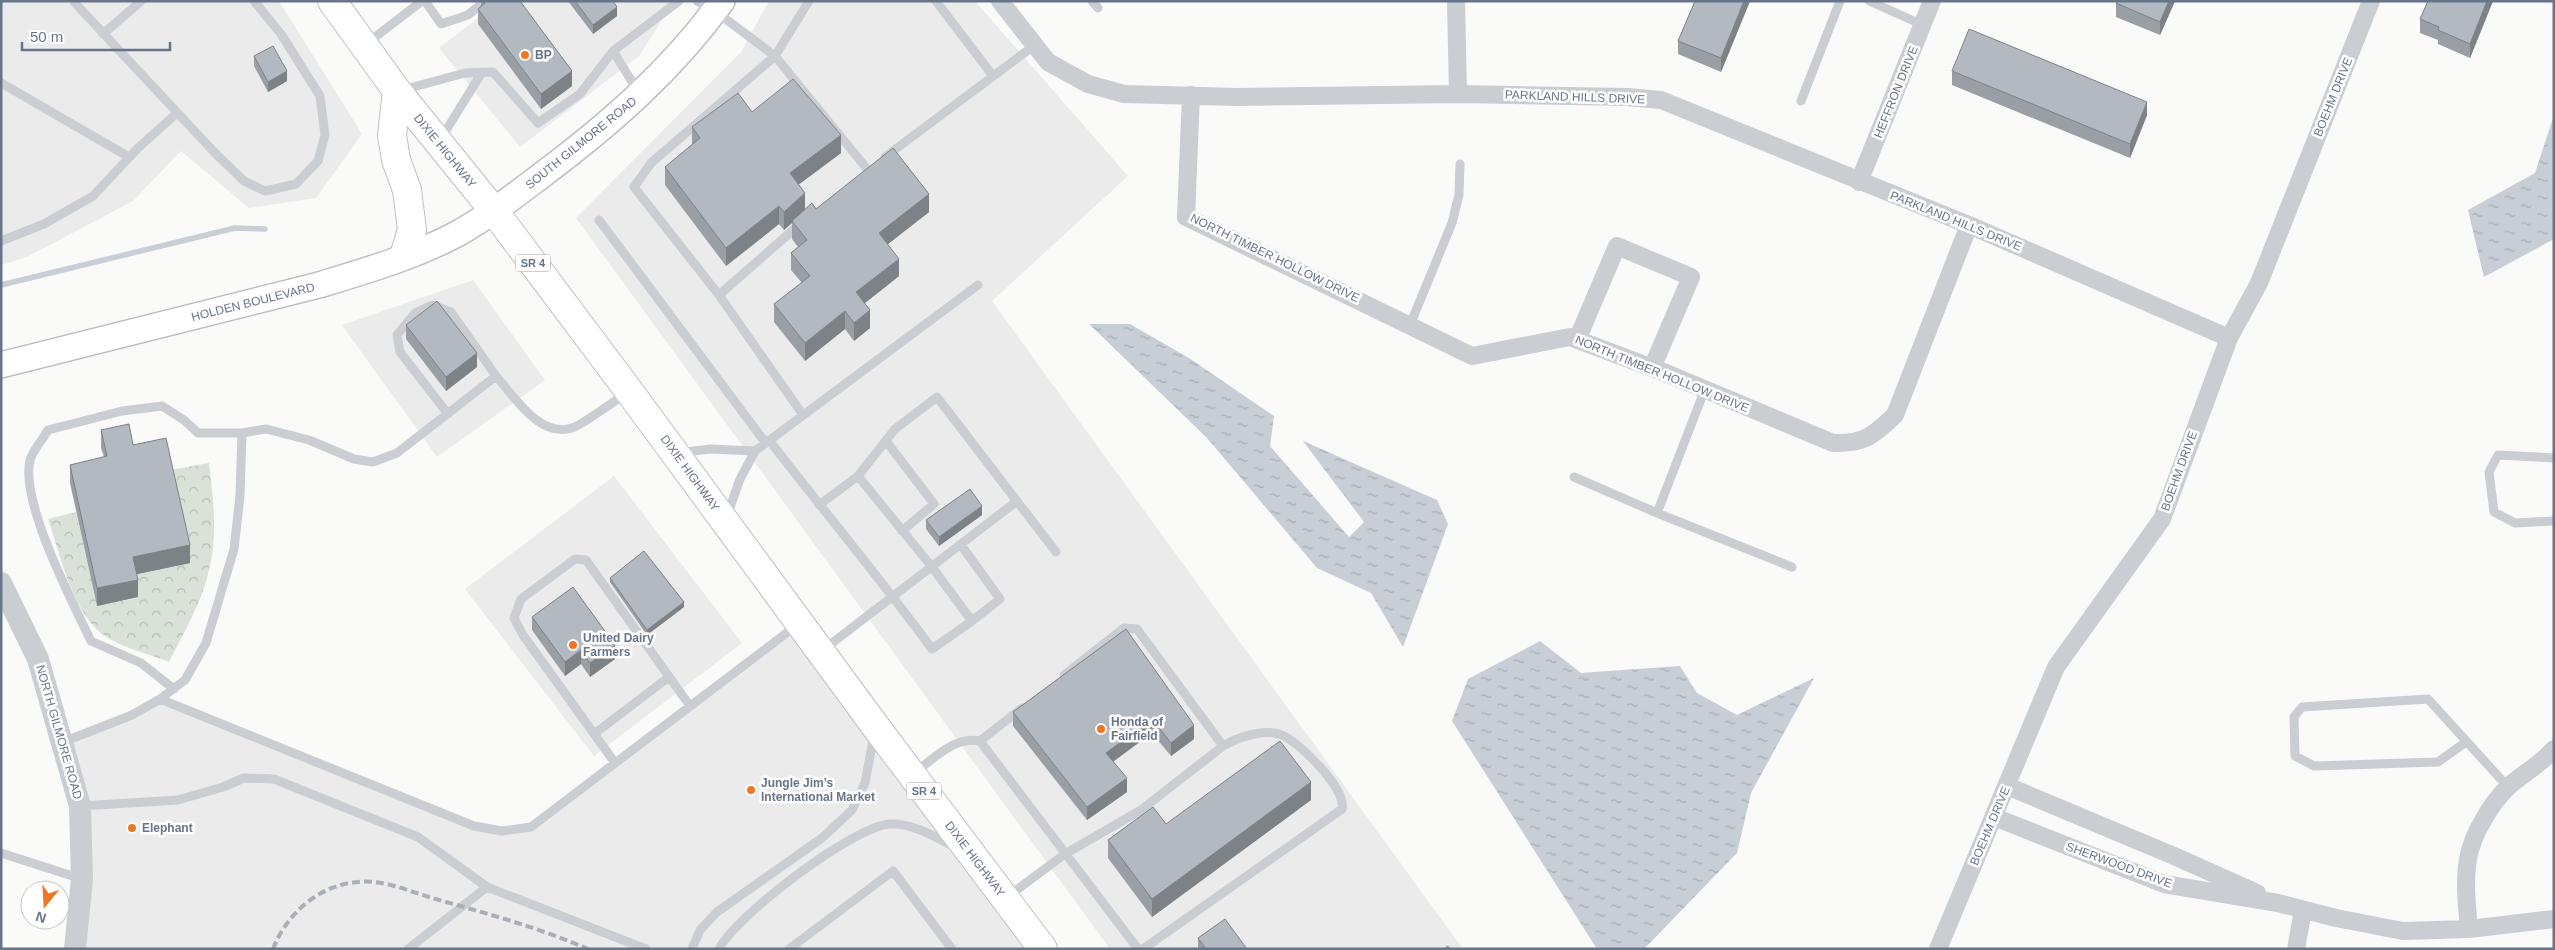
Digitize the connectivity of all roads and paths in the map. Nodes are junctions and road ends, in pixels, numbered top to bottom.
1 (141, 1) edge
2 (254, 1) edge
3 (332, 1) edge
4 (424, 1) edge
5 (485, 1) edge
6 (679, 1) edge
7 (809, 1) edge
8 (936, 1) edge
9 (1000, 1) edge
10 (1456, 1) edge
11 (1840, 1) edge
12 (1869, 1) edge
13 (1932, 1) edge
14 (2371, 1) edge
15 (72, 2) edge
16 (712, 4) edge
17 (1923, 25) junction
18 (103, 34) junction
19 (1035, 45) junction
20 (364, 46) junction
21 (613, 51) junction
22 (775, 56) junction
23 (481, 74) junction
24 (993, 76) junction
25 (1, 83) edge
26 (397, 91) junction
27 (1458, 94) junction
28 (1191, 95) junction
29 (641, 96) junction
30 (1801, 101) dead end
31 (177, 113) junction
32 (438, 143) junction
33 (129, 157) junction
34 (1460, 164) dead end
35 (1859, 182) junction
36 (494, 211) junction
37 (805, 219) edge
38 (599, 220) dead end
39 (1969, 225) junction
40 (1, 241) edge
41 (404, 256) junction
42 (978, 285) dead end
43 (719, 295) junction
44 (1410, 325) junction
45 (2228, 338) junction
46 (1577, 340) junction
47 (1, 365) edge
48 (1652, 368) junction
49 (496, 376) junction
50 (1705, 389) junction
51 (629, 391) junction
52 (448, 414) junction
53 (803, 415) junction
54 (242, 433) junction
55 (767, 441) junction
56 (886, 442) junction
57 (755, 451) junction
58 (675, 453) junction
59 (2554, 458) edge
60 (858, 476) junction
61 (1574, 478) dead end
62 (1017, 501) junction
63 (819, 505) junction
64 (1657, 512) junction
65 (725, 521) junction
66 (2554, 521) edge
67 (902, 531) junction
68 (961, 545) junction
69 (1056, 552) dead end
70 (932, 566) junction
71 (1792, 567) dead end
72 (1, 583) edge
73 (893, 596) junction
74 (972, 621) junction
75 (800, 623) junction
76 (821, 652) junction
77 (670, 677) junction
78 (1056, 681) edge
79 (174, 689) junction
80 (160, 699) junction
81 (1033, 699) edge
82 (690, 706) junction
83 (876, 727) junction
84 (594, 734) junction
85 (980, 741) junction
86 (62, 742) junction
87 (2466, 742) junction
88 (1223, 746) junction
89 (2554, 749) edge
90 (615, 763) junction
91 (912, 775) junction
92 (2007, 786) junction
93 (2508, 787) junction
94 (80, 806) junction
95 (1994, 817) junction
96 (1, 853) edge
97 (971, 854) junction
98 (1065, 854) junction
99 (82, 879) junction
100 (487, 887) junction
101 (1005, 898) junction
102 (2278, 903) junction
103 (2303, 910) junction
104 (2554, 920) edge
105 (2469, 929) junction
106 (75, 949) edge
107 (408, 949) edge
108 (646, 949) edge
109 (692, 949) edge
110 (719, 949) edge
111 (789, 949) edge
112 (952, 949) edge
113 (1042, 949) edge
114 (1138, 949) edge
115 (1143, 949) edge
116 (1938, 949) edge
117 (2296, 949) edge

1 - 18 lane
2 - 31 lane
3 - 20 main road, DIXIE HIGHWAY / SR 4
4 - 5 lane
4 - 20 lane
6 - 21 lane
7 - 22 lane
8 - 24 lane
9 - 19 street, PARKLAND HILLS DRIVE
10 - 27 street
11 - 30 lane
12 - 17 lane
13 - 17 street, HEFFRON DRIVE
14 - 45 street, BOEHM DRIVE
15 - 18 lane
16 - 22 lane
16 - 29 main road, SOUTH GILMORE ROAD
17 - 35 street, HEFFRON DRIVE
18 - 31 lane
19 - 24 lane
19 - 28 street, PARKLAND HILLS DRIVE
20 - 26 main road, DIXIE HIGHWAY / SR 4
21 - 23 lane
21 - 29 lane
22 - 24 lane
22 - 43 lane
23 - 26 lane
23 - 32 lane
25 - 33 lane
26 - 32 main road, DIXIE HIGHWAY / SR 4
26 - 41 main road
27 - 28 street, PARKLAND HILLS DRIVE
27 - 35 street, PARKLAND HILLS DRIVE
28 - 44 street, NORTH TIMBER HOLLOW DRIVE
29 - 36 main road, SOUTH GILMORE ROAD
31 - 33 lane
32 - 36 main road, DIXIE HIGHWAY / SR 4
33 - 40 lane
34 - 44 lane
35 - 39 street, PARKLAND HILLS DRIVE
36 - 41 main road, HOLDEN BOULEVARD
36 - 51 main road, DIXIE HIGHWAY / SR 4
37 - 43 lane
38 - 55 lane
39 - 45 street, PARKLAND HILLS DRIVE
39 - 50 street, NORTH TIMBER HOLLOW DRIVE
41 - 47 main road, HOLDEN BOULEVARD
42 - 53 lane
43 - 53 lane
44 - 46 street, NORTH TIMBER HOLLOW DRIVE
45 - 92 street, BOEHM DRIVE
46 - 48 street, NORTH TIMBER HOLLOW DRIVE
46 - 48 street
48 - 50 street, NORTH TIMBER HOLLOW DRIVE
49 - 51 lane
49 - 52 lane
49 - 52 lane
50 - 64 lane
51 - 58 main road, DIXIE HIGHWAY / SR 4
52 - 54 lane
53 - 55 lane
54 - 79 lane
54 - 79 lane
55 - 57 lane
55 - 63 lane
56 - 60 lane
56 - 62 lane
56 - 67 lane
57 - 58 lane
57 - 65 lane
58 - 65 main road, DIXIE HIGHWAY / SR 4
59 - 66 lane
60 - 63 lane
60 - 67 lane
61 - 64 lane
62 - 68 lane
62 - 69 lane
63 - 73 lane
64 - 71 lane
65 - 75 main road, DIXIE HIGHWAY / SR 4
67 - 70 lane
68 - 70 lane
68 - 74 lane
70 - 73 lane
70 - 74 lane
72 - 86 street, NORTH GILMORE ROAD
73 - 74 lane
73 - 76 lane
75 - 76 main road, DIXIE HIGHWAY / SR 4
75 - 82 lane
76 - 83 main road, DIXIE HIGHWAY / SR 4
77 - 82 lane
77 - 84 lane
77 - 84 lane
78 - 88 lane
79 - 80 lane
80 - 86 lane
80 - 90 lane
81 - 85 lane
82 - 90 lane
83 - 91 main road, DIXIE HIGHWAY / SR 4
83 - 109 lane
84 - 90 lane
85 - 91 lane
85 - 98 lane
86 - 94 street, NORTH GILMORE ROAD
87 - 87 lane
87 - 93 lane
88 - 98 lane
88 - 115 lane
89 - 93 street
91 - 97 main road, DIXIE HIGHWAY / SR 4
92 - 95 street, BOEHM DRIVE
92 - 102 street, SHERWOOD DRIVE
93 - 105 street
94 - 99 street, NORTH GILMORE ROAD
94 - 100 lane
95 - 102 street, SHERWOOD DRIVE
95 - 116 street, BOEHM DRIVE
96 - 99 lane
97 - 101 main road, DIXIE HIGHWAY / SR 4
97 - 110 lane
98 - 101 lane
98 - 114 lane
99 - 106 street, NORTH GILMORE ROAD
100 - 107 lane
100 - 108 lane
101 - 113 main road, DIXIE HIGHWAY / SR 4
102 - 103 street, SHERWOOD DRIVE
103 - 105 street, SHERWOOD DRIVE
103 - 117 street
104 - 105 street, SHERWOOD DRIVE
111 - 112 lane

